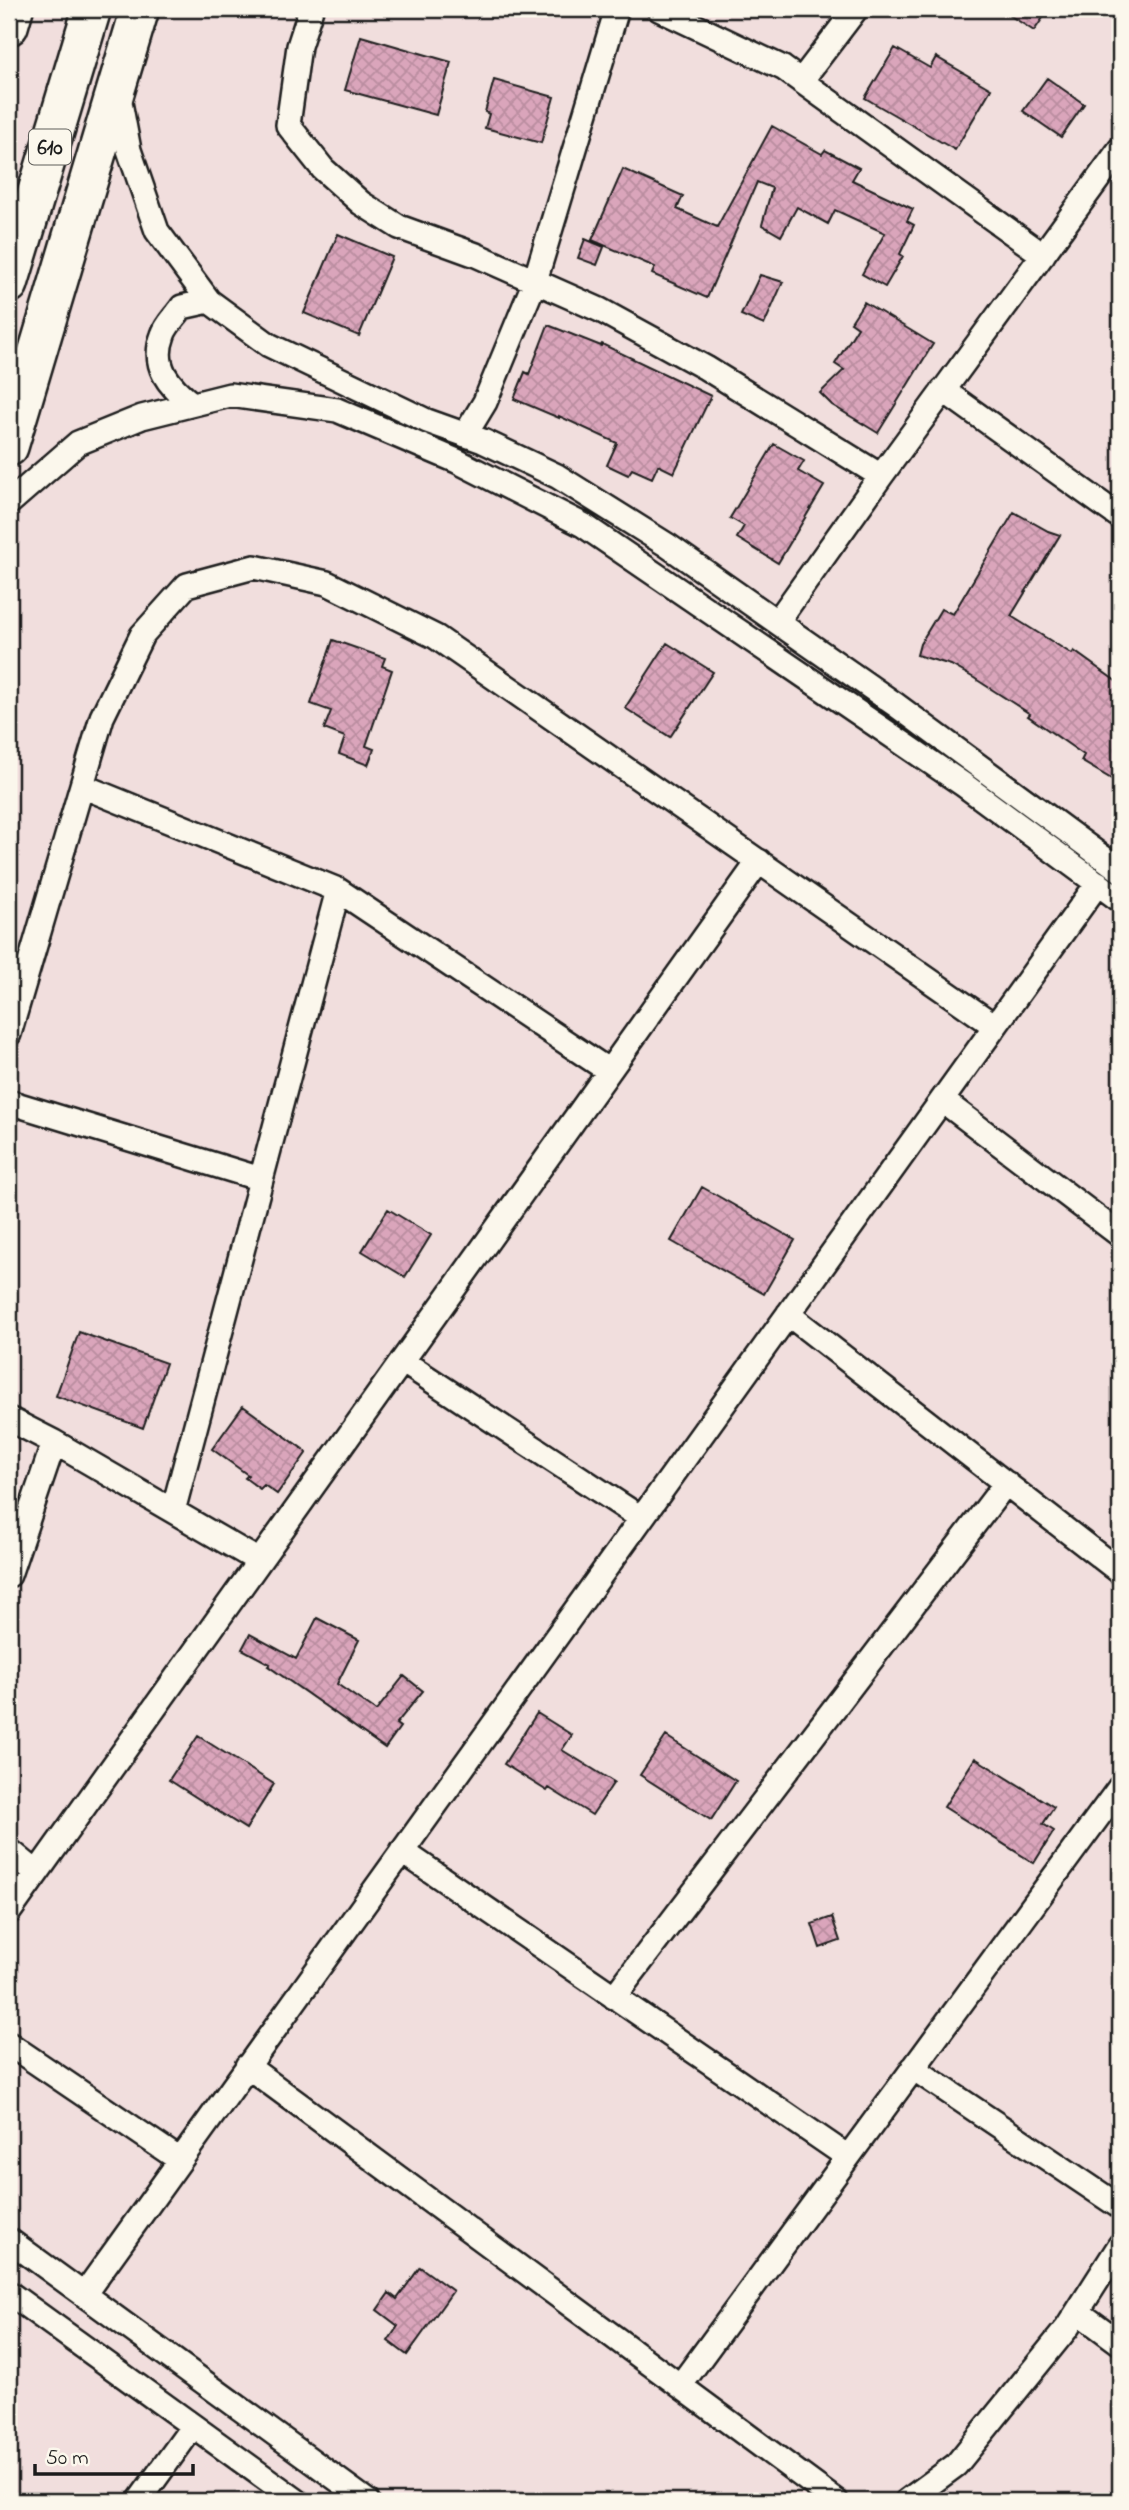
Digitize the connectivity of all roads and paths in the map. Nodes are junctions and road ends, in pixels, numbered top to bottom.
1 (14, 9) edge
2 (92, 9) edge
3 (140, 9) edge
4 (311, 9) edge
5 (617, 9) edge
6 (659, 9) edge
7 (856, 9) edge
8 (9, 26) edge
9 (801, 81) junction
10 (116, 83) junction
11 (1120, 149) edge
12 (1042, 255) junction
13 (535, 281) junction
14 (9, 284) edge
15 (209, 301) junction
16 (943, 390) junction
17 (192, 404) junction
18 (465, 435) junction
19 (9, 447) edge
20 (881, 476) junction
21 (9, 503) edge
22 (1120, 517) edge
23 (777, 622) junction
24 (82, 786) junction
25 (759, 861) junction
26 (1120, 870) edge
27 (1098, 883) junction
28 (338, 890) junction
29 (1120, 900) edge
30 (995, 1026) junction
31 (9, 1034) edge
32 (609, 1071) junction
33 (942, 1100) junction
34 (9, 1102) edge
35 (261, 1179) junction
36 (1120, 1235) edge
37 (789, 1314) junction
38 (402, 1361) junction
39 (9, 1419) edge
40 (54, 1441) junction
41 (1006, 1483) junction
42 (173, 1511) junction
43 (641, 1518) junction
44 (259, 1561) junction
45 (1120, 1572) edge
46 (9, 1575) edge
47 (1120, 1787) edge
48 (9, 1850) edge
49 (402, 1851) junction
50 (37, 1873) junction
51 (9, 1912) edge
52 (614, 1997) junction
53 (9, 2044) edge
54 (247, 2066) junction
55 (913, 2068) junction
56 (848, 2157) junction
57 (180, 2160) junction
58 (1120, 2207) edge
59 (9, 2240) edge
60 (1120, 2245) edge
61 (9, 2293) edge
62 (85, 2293) junction
63 (1078, 2312) junction
64 (1120, 2343) edge
65 (680, 2386) junction
66 (193, 2426) junction
67 (139, 2501) edge
68 (297, 2501) edge
69 (368, 2501) edge
70 (836, 2501) edge
71 (907, 2501) edge

1 - 8 main road
2 - 14 main road, 610
3 - 10 main road
4 - 13 street
5 - 13 street
6 - 9 street
7 - 9 street
9 - 12 street
10 - 15 street
10 - 19 main road
11 - 12 street
12 - 16 street
13 - 18 street
13 - 20 street
15 - 17 street
15 - 18 street
16 - 20 street
16 - 22 street
17 - 21 street
17 - 27 street
18 - 23 street
20 - 23 street
23 - 26 street
24 - 25 street
24 - 28 street
24 - 31 street
25 - 30 street
25 - 32 street
27 - 29 street
27 - 30 street
28 - 32 street
28 - 35 street
30 - 33 street
32 - 38 street
33 - 36 street
33 - 37 street
34 - 35 street
35 - 42 street
37 - 41 street
37 - 43 street
38 - 43 street
38 - 44 street
39 - 40 street
40 - 42 street
40 - 46 street
41 - 45 street
41 - 52 street
42 - 44 street
43 - 49 street
44 - 50 street
47 - 55 street
48 - 50 street
49 - 52 street
49 - 54 street
50 - 51 street
52 - 56 street
53 - 57 street
54 - 57 street
54 - 65 street
55 - 56 street
55 - 58 street
56 - 65 street
57 - 62 street
59 - 62 street
60 - 63 street
61 - 66 street
62 - 69 street
63 - 64 street
63 - 71 street
65 - 70 street
66 - 67 street
66 - 68 street

